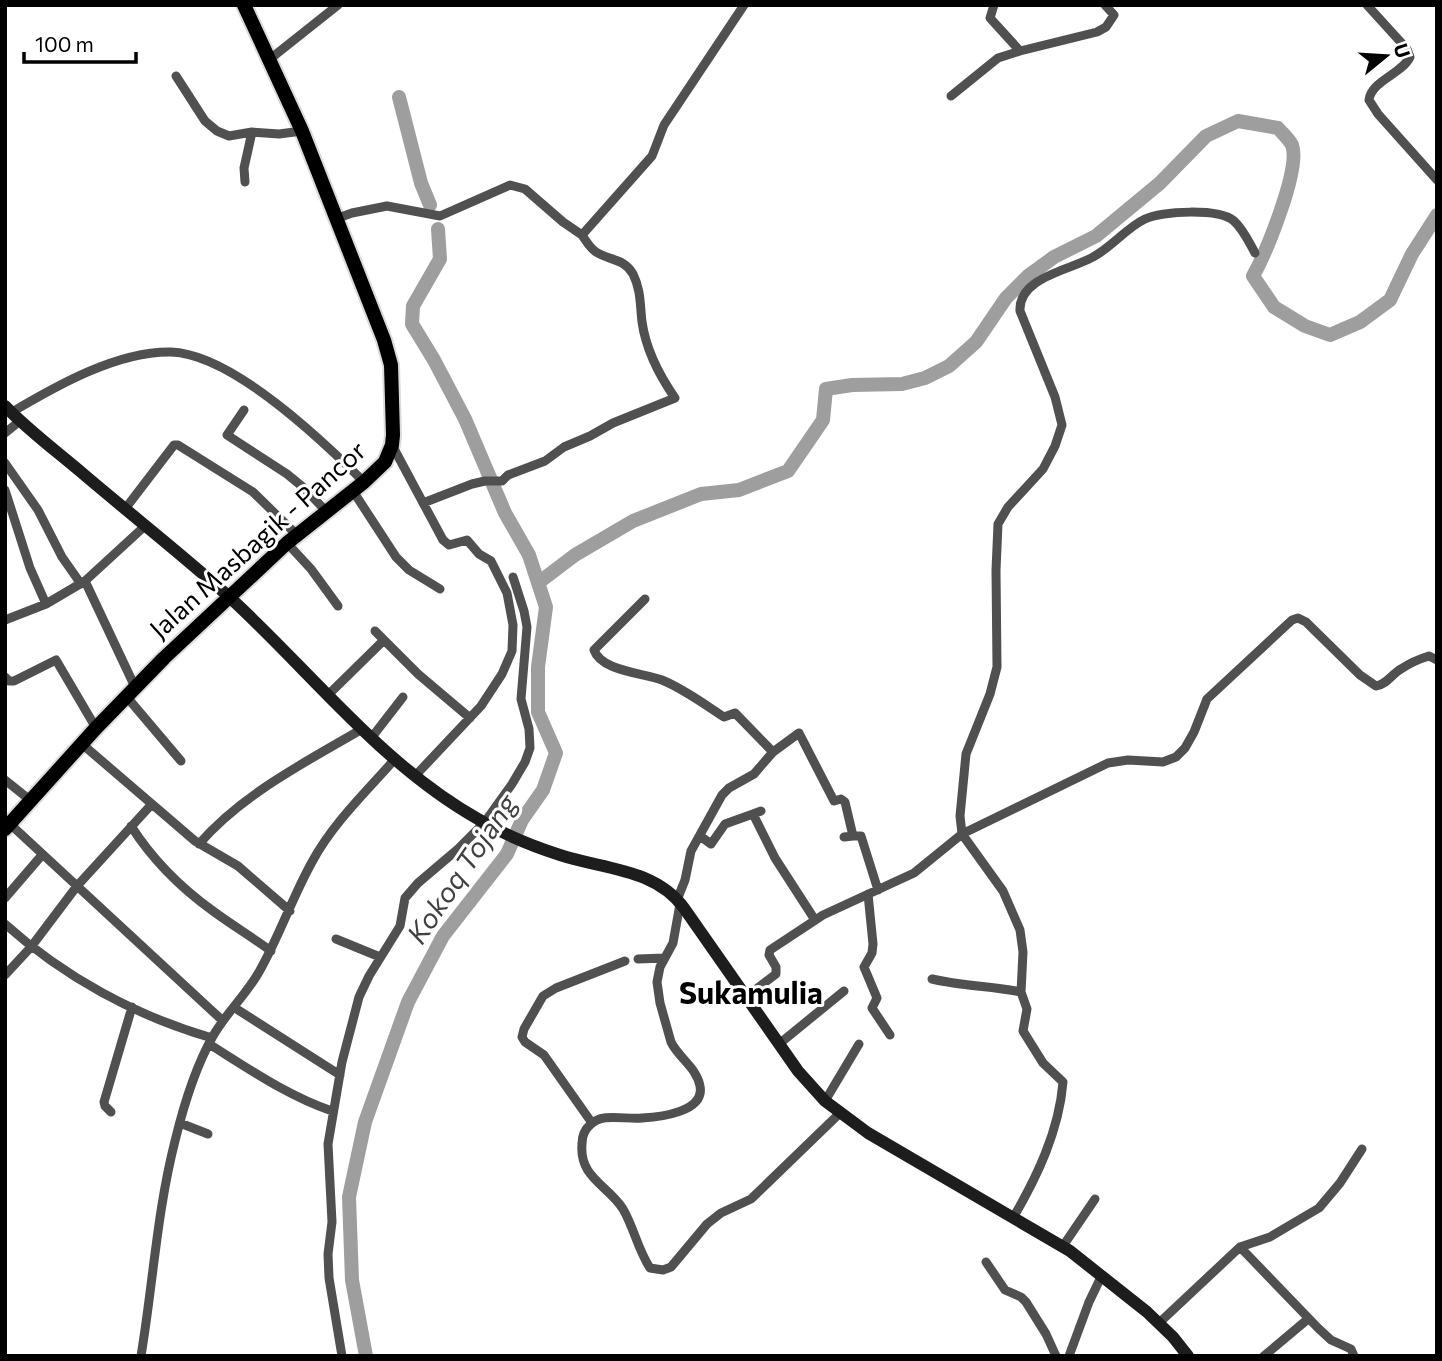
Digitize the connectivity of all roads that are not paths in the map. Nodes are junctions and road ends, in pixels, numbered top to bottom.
1 (244, 5) edge
2 (338, 5) edge
3 (744, 5) edge
4 (994, 5) edge
5 (1105, 5) edge
6 (1121, 5) edge
7 (1367, 5) edge
8 (1114, 15) junction
9 (1020, 51) junction
10 (270, 59) junction
11 (176, 76) dead end
12 (951, 96) dead end
13 (302, 131) junction
14 (252, 132) junction
15 (1437, 180) edge
16 (245, 181) dead end
17 (338, 218) junction
18 (582, 235) junction
19 (1255, 253) dead end
20 (244, 410) dead end
21 (13, 413) edge
22 (5, 433) edge
23 (393, 445) junction
24 (5, 463) edge
25 (358, 487) junction
26 (5, 490) edge
27 (423, 503) junction
28 (125, 509) junction
29 (326, 511) junction
30 (146, 525) junction
31 (291, 539) junction
32 (513, 577) dead end
33 (83, 582) junction
34 (440, 589) dead end
35 (229, 597) junction
36 (645, 599) dead end
37 (46, 604) junction
38 (338, 606) dead end
39 (5, 620) edge
40 (375, 631) dead end
41 (384, 639) junction
42 (1437, 660) edge
43 (7, 681) edge
44 (131, 691) junction
45 (328, 695) junction
46 (403, 697) dead end
47 (470, 718) junction
48 (96, 728) junction
49 (367, 733) junction
50 (82, 744) junction
51 (773, 752) junction
52 (395, 759) junction
53 (181, 761) dead end
54 (415, 776) junction
55 (5, 780) edge
56 (30, 800) junction
57 (151, 805) junction
58 (484, 822) junction
59 (131, 826) junction
60 (7, 827) edge
61 (962, 834) junction
62 (700, 836) junction
63 (200, 845) junction
64 (41, 855) junction
65 (77, 886) junction
66 (878, 890) junction
67 (868, 894) junction
68 (5, 898) edge
69 (679, 902) junction
70 (290, 911) junction
71 (815, 920) junction
72 (5, 924) edge
73 (336, 939) dead end
74 (31, 947) junction
75 (271, 951) junction
76 (377, 956) junction
77 (664, 958) junction
78 (638, 959) dead end
79 (625, 961) dead end
80 (5, 975) edge
81 (932, 979) dead end
82 (844, 991) dead end
83 (1021, 992) junction
84 (747, 996) junction
85 (132, 1007) junction
86 (235, 1008) junction
87 (223, 1021) junction
88 (890, 1035) dead end
89 (210, 1041) junction
90 (779, 1044) junction
91 (859, 1044) dead end
92 (340, 1075) junction
93 (825, 1101) junction
94 (332, 1111) junction
95 (111, 1112) dead end
96 (840, 1114) junction
97 (180, 1123) junction
98 (592, 1123) junction
99 (208, 1134) dead end
100 (1362, 1149) dead end
101 (1095, 1199) dead end
102 (1013, 1218) junction
103 (1063, 1246) junction
104 (1241, 1247) junction
105 (986, 1262) dead end
106 (1102, 1275) junction
107 (1308, 1319) junction
108 (1159, 1323) junction
109 (141, 1356) edge
110 (342, 1356) edge
111 (1056, 1356) edge
112 (1069, 1356) edge
113 (1188, 1356) edge
114 (1264, 1356) edge
115 (1354, 1356) edge

1 - 10 main road, Jalan Masbagik - Pancor
2 - 10 street
3 - 18 street
4 - 9 street
5 - 8 street
6 - 8 street
7 - 15 street
8 - 9 street
9 - 12 street
10 - 13 main road, Jalan Masbagik - Pancor
11 - 14 street
13 - 14 street
13 - 17 main road, Jalan Masbagik - Pancor
14 - 16 street
17 - 18 street
17 - 23 main road, Jalan Masbagik - Pancor
18 - 27 street
19 - 61 street
20 - 29 street
21 - 22 street
21 - 25 street
21 - 28 street
23 - 25 main road, Jalan Masbagik - Pancor
23 - 27 street
24 - 33 street
25 - 29 main road, Jalan Masbagik - Pancor
25 - 34 street
26 - 37 street
27 - 47 street
28 - 30 street
28 - 31 street
29 - 31 main road, Jalan Masbagik - Pancor
30 - 33 street
30 - 35 street
31 - 35 main road, Jalan Masbagik - Pancor
31 - 38 street
32 - 58 street
33 - 37 street
33 - 44 street
35 - 44 main road, Jalan Masbagik - Pancor
35 - 45 street
36 - 51 street
37 - 39 street
40 - 41 street
41 - 45 street
41 - 47 street
42 - 61 street
43 - 48 street
44 - 48 main road, Jalan Masbagik - Pancor
44 - 53 street
45 - 49 street
46 - 49 street
47 - 54 street
48 - 50 main road, Jalan Masbagik - Pancor
49 - 52 street
49 - 63 street
50 - 56 main road, Jalan Masbagik - Pancor
50 - 57 street
51 - 62 street
51 - 66 street
52 - 54 street
52 - 70 street
54 - 58 street
55 - 56 street
56 - 60 main road, Jalan Masbagik - Pancor
57 - 59 street
57 - 63 street
58 - 69 street
58 - 76 street
59 - 65 street
59 - 75 street
60 - 64 street
61 - 66 street
61 - 83 street
62 - 69 street
62 - 71 street
63 - 70 street
64 - 65 street
64 - 68 street
65 - 74 street
65 - 87 street
66 - 67 street
67 - 71 street
67 - 88 street
69 - 77 street
69 - 84 street
70 - 75 street
71 - 84 street
72 - 74 street
73 - 76 street
74 - 80 street
74 - 85 street
75 - 86 street
76 - 92 street
77 - 78 street
77 - 98 street
79 - 98 street
81 - 83 street
82 - 90 street
83 - 102 street
84 - 90 street
85 - 89 street
85 - 95 street
86 - 87 street
86 - 92 street
87 - 89 street
89 - 94 street
89 - 97 street
90 - 93 street
91 - 93 street
92 - 94 street
93 - 96 street
94 - 110 street
96 - 98 street
96 - 102 street
97 - 99 street
97 - 109 street
100 - 104 street
101 - 103 street
102 - 103 street
103 - 106 street
104 - 107 street
104 - 108 street
105 - 111 street
106 - 108 street
106 - 112 street
107 - 114 street
107 - 115 street
108 - 113 street

